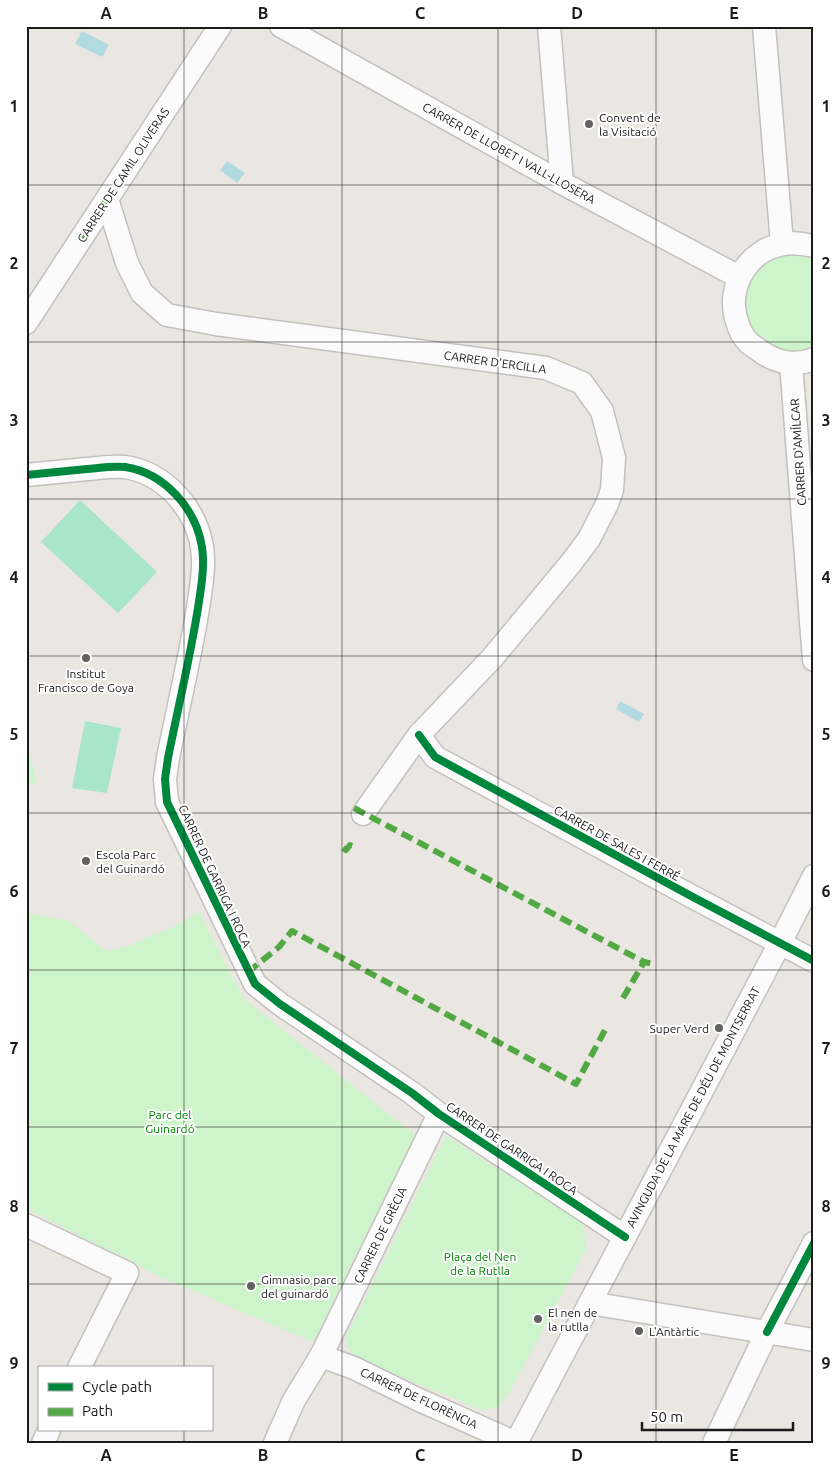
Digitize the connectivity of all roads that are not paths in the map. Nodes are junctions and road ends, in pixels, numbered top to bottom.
1 (220, 26) edge
2 (281, 26) edge
3 (549, 26) edge
4 (764, 26) edge
5 (562, 183) junction
6 (107, 198) junction
7 (782, 244) junction
8 (814, 246) edge
9 (739, 277) junction
10 (26, 323) edge
11 (814, 359) edge
12 (791, 363) junction
13 (26, 475) edge
14 (814, 660) edge
15 (419, 735) junction
16 (363, 814) dead end
17 (814, 876) edge
18 (780, 943) junction
19 (814, 961) edge
20 (439, 1114) junction
21 (26, 1225) edge
22 (625, 1237) junction
23 (814, 1243) edge
24 (590, 1303) junction
25 (767, 1332) junction
26 (814, 1340) edge
27 (321, 1356) junction
28 (81, 1366) edge
29 (275, 1443) edge
30 (516, 1443) edge
31 (714, 1443) edge

1 - 6 street, CARRER DE CAMIL OLIVERAS
2 - 5 street, CARRER DE LLOBET I VALL-LLOSERA
3 - 5 street
4 - 7 street
5 - 9 street, CARRER DE LLOBET I VALL-LLOSERA
6 - 10 street, CARRER DE CAMIL OLIVERAS
6 - 15 street, CARRER D'ERCILLA
7 - 8 street
7 - 9 street
9 - 12 street
11 - 12 street
12 - 14 street, CARRER D'AMÍLCAR
13 - 20 street, CARRER DE GARRIGA I ROCA
15 - 16 street, CARRER D'ERCILLA
15 - 18 street, CARRER DE SALES I FERRÉ
17 - 18 street, AVINGUDA DE LA MARE DE DÉU DE MONTSERRAT
18 - 19 street, CARRER DE SALES I FERRÉ
18 - 22 street, AVINGUDA DE LA MARE DE DÉU DE MONTSERRAT
20 - 22 street, CARRER DE GARRIGA I ROCA
20 - 27 street, CARRER DE GRÈCIA
21 - 28 street
22 - 24 street, AVINGUDA DE LA MARE DE DÉU DE MONTSERRAT
23 - 25 street
24 - 25 street
24 - 30 street, AVINGUDA DE LA MARE DE DÉU DE MONTSERRAT
25 - 26 street
25 - 31 street
27 - 29 street, CARRER DE GRÈCIA
27 - 30 street, CARRER DE FLORÈNCIA

